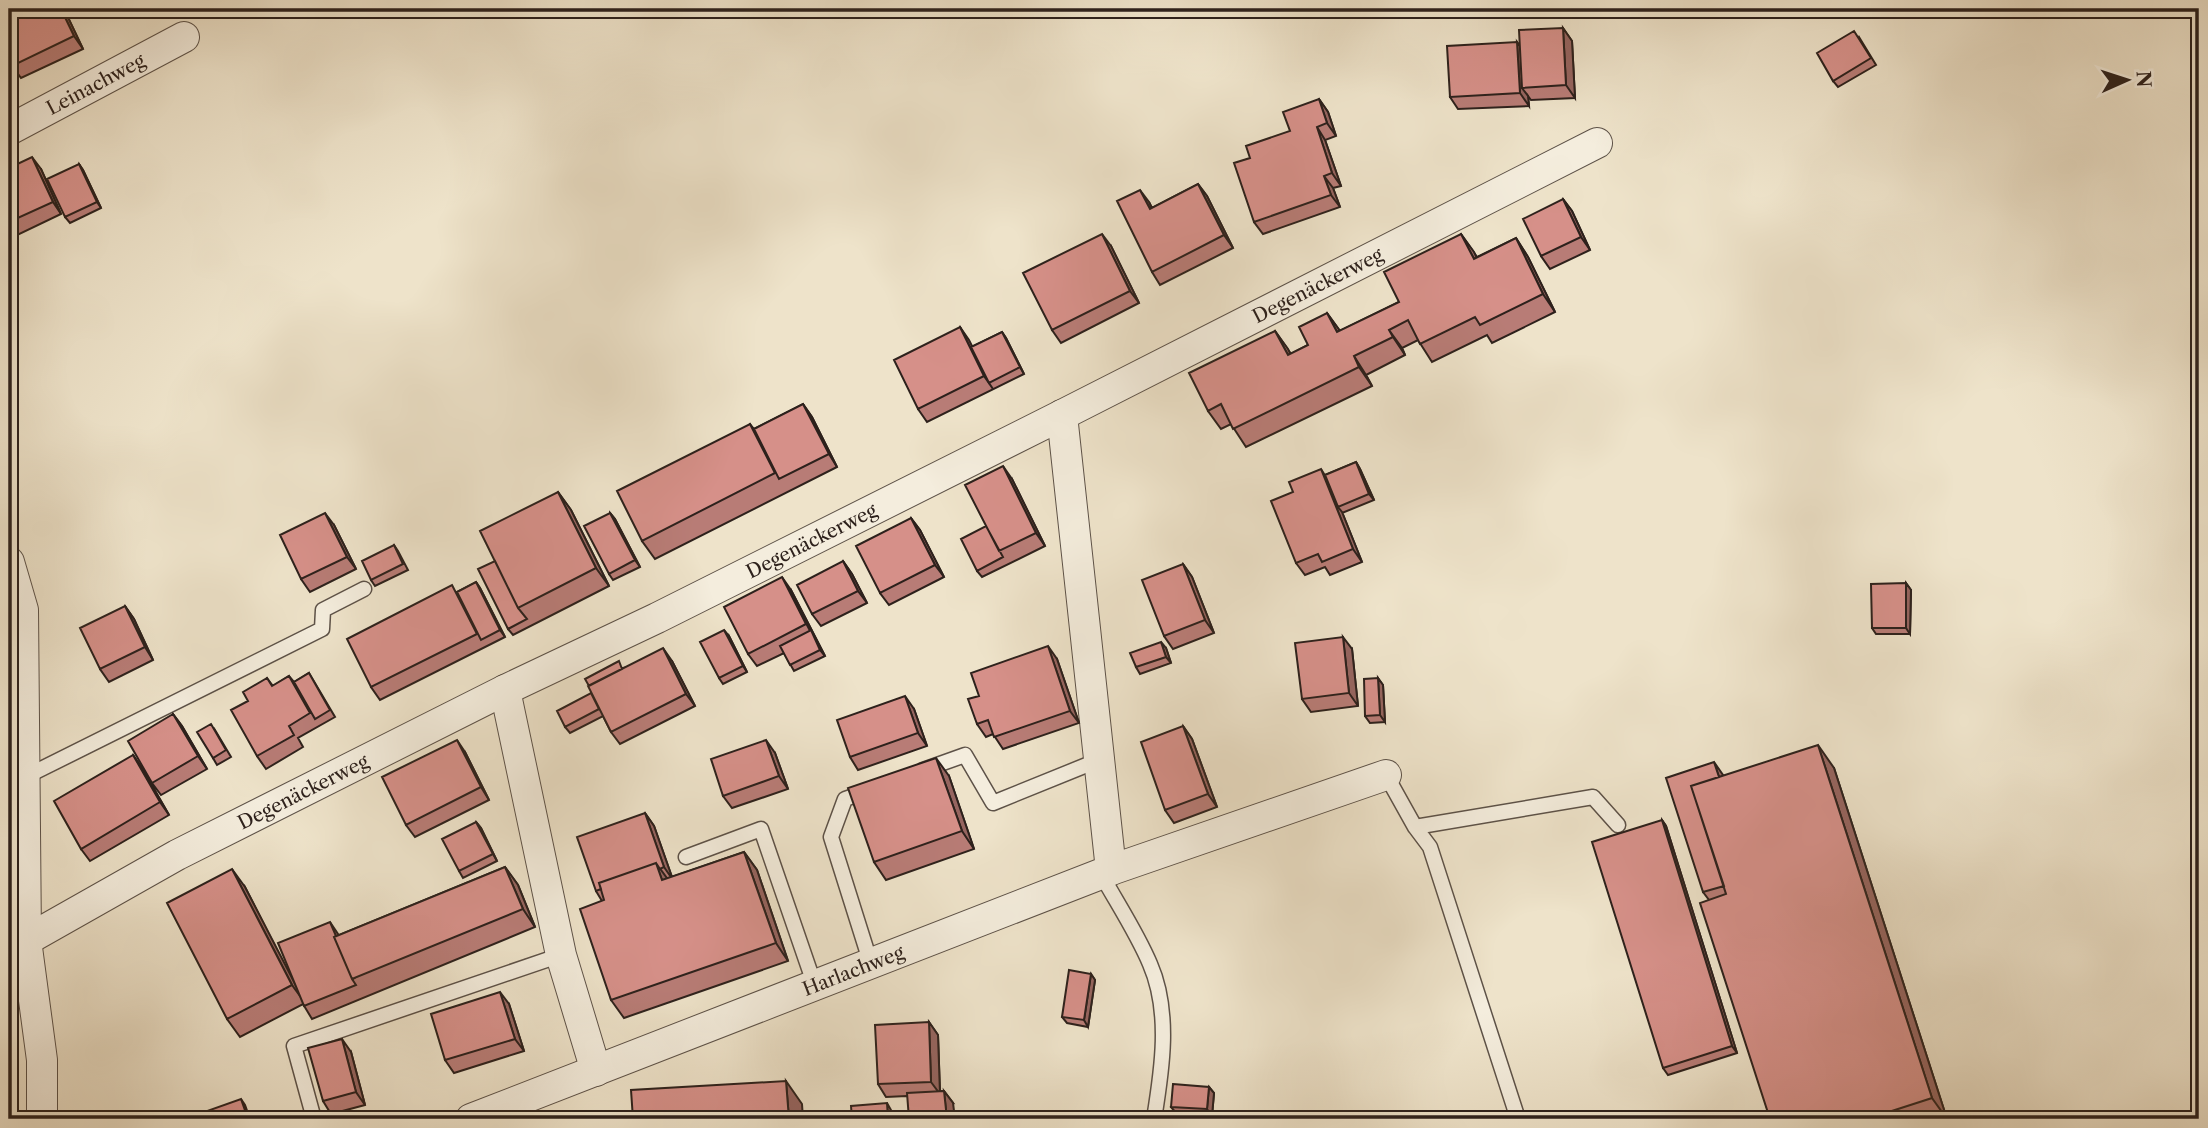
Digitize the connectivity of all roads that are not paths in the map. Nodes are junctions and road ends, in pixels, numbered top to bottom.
1 (184, 37) dead end
2 (9, 130) edge
3 (1597, 143) dead end
4 (1062, 415) junction
5 (9, 562) edge
6 (363, 589) dead end
7 (505, 690) junction
8 (1099, 760) junction
9 (1386, 775) joint
10 (25, 777) junction
11 (905, 777) edge
12 (881, 786) edge
13 (1618, 825) dead end
14 (1415, 827) junction
15 (686, 858) dead end
16 (1106, 872) junction
17 (17, 945) edge
18 (561, 954) junction
19 (871, 964) junction
20 (815, 986) junction
21 (596, 1072) junction
22 (35, 1118) edge
23 (314, 1119) edge
24 (471, 1119) edge
25 (1154, 1119) edge
26 (1518, 1119) edge

1 - 2 street, Leinachweg
3 - 4 street, Degenäckerweg
4 - 7 street, Degenäckerweg
4 - 8 street
5 - 10 street
6 - 10 lane
7 - 17 street, Degenäckerweg
7 - 18 street
8 - 11 lane
8 - 16 street
9 - 14 lane
9 - 16 street, Harlachweg
10 - 17 street
12 - 19 lane
13 - 14 lane
14 - 26 lane
15 - 20 lane
16 - 19 street, Harlachweg
16 - 25 lane
17 - 22 street
18 - 21 street
18 - 23 lane
19 - 20 street, Harlachweg
20 - 21 street, Harlachweg
21 - 24 street, Harlachweg

